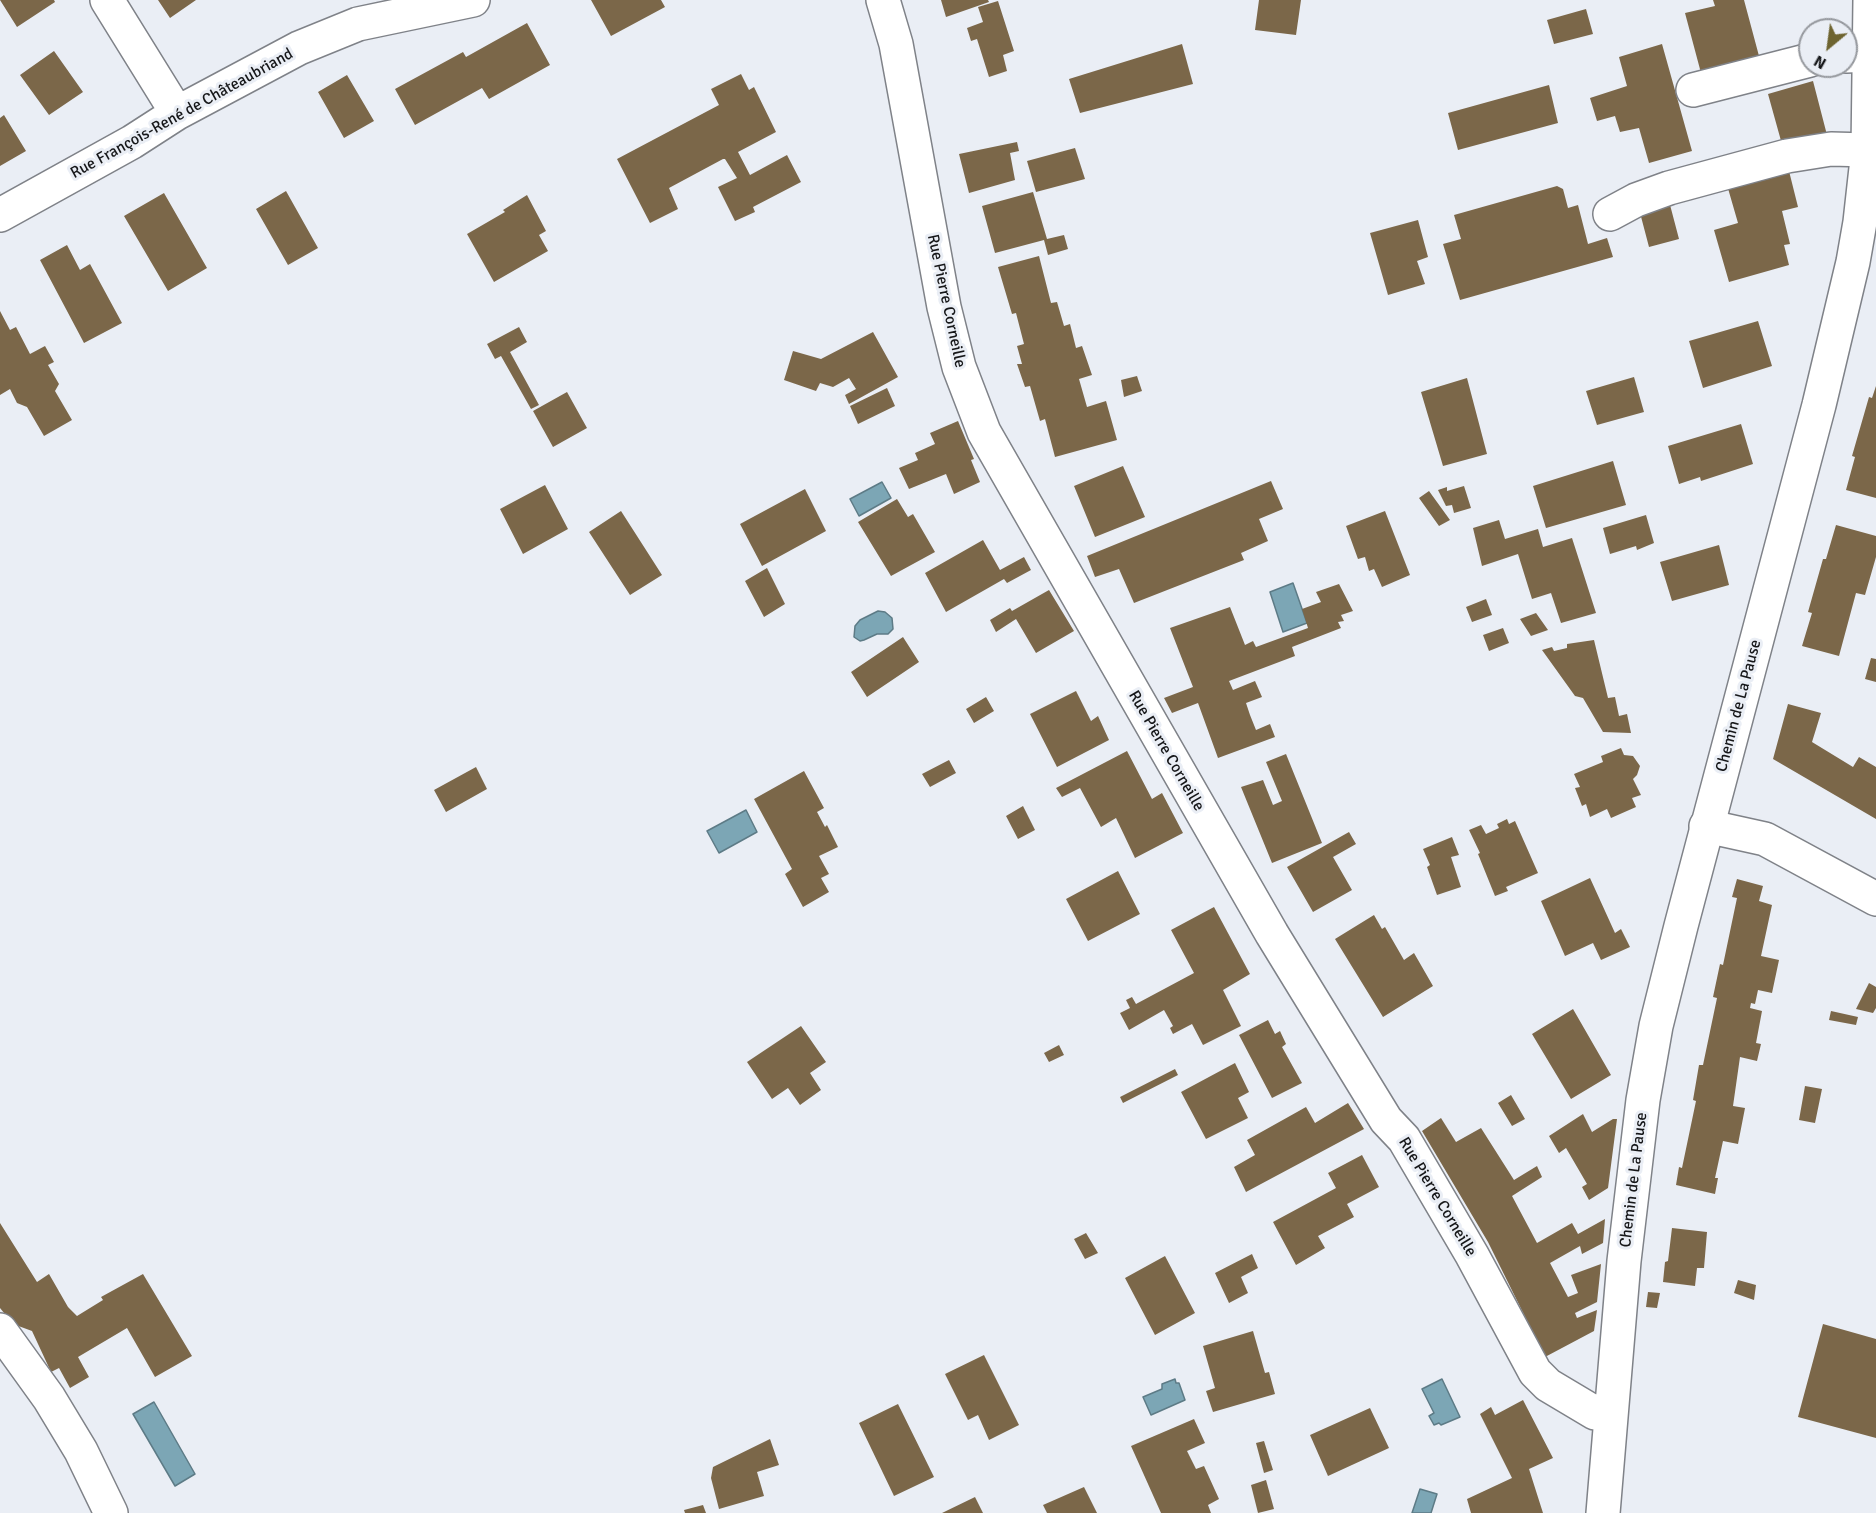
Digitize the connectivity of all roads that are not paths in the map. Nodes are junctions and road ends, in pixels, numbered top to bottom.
1 (107, 0) edge
2 (473, 0) edge
3 (883, 0) edge
4 (1870, 0) edge
5 (392, 8) edge
6 (1858, 55) edge
7 (1798, 63) edge
8 (1693, 90) dead end
9 (177, 113) junction
10 (1868, 150) junction
11 (1610, 214) dead end
12 (0, 215) edge
13 (1706, 826) junction
14 (1876, 899) edge
15 (0, 1330) edge
16 (1611, 1414) junction
17 (111, 1513) edge
18 (1603, 1513) edge

1 - 9 street
2 - 5 street, Rue François-René de Châteaubriand
3 - 16 street, Rue Pierre Corneille
4 - 6 street, Chemin de La Pause
5 - 9 street, Rue François-René de Châteaubriand
6 - 10 street, Chemin de La Pause
7 - 8 street
9 - 12 street, Rue François-René de Châteaubriand
10 - 11 street
10 - 13 street, Chemin de La Pause
13 - 14 street
13 - 16 street, Chemin de La Pause
15 - 17 street
16 - 18 street, Chemin de La Pause

